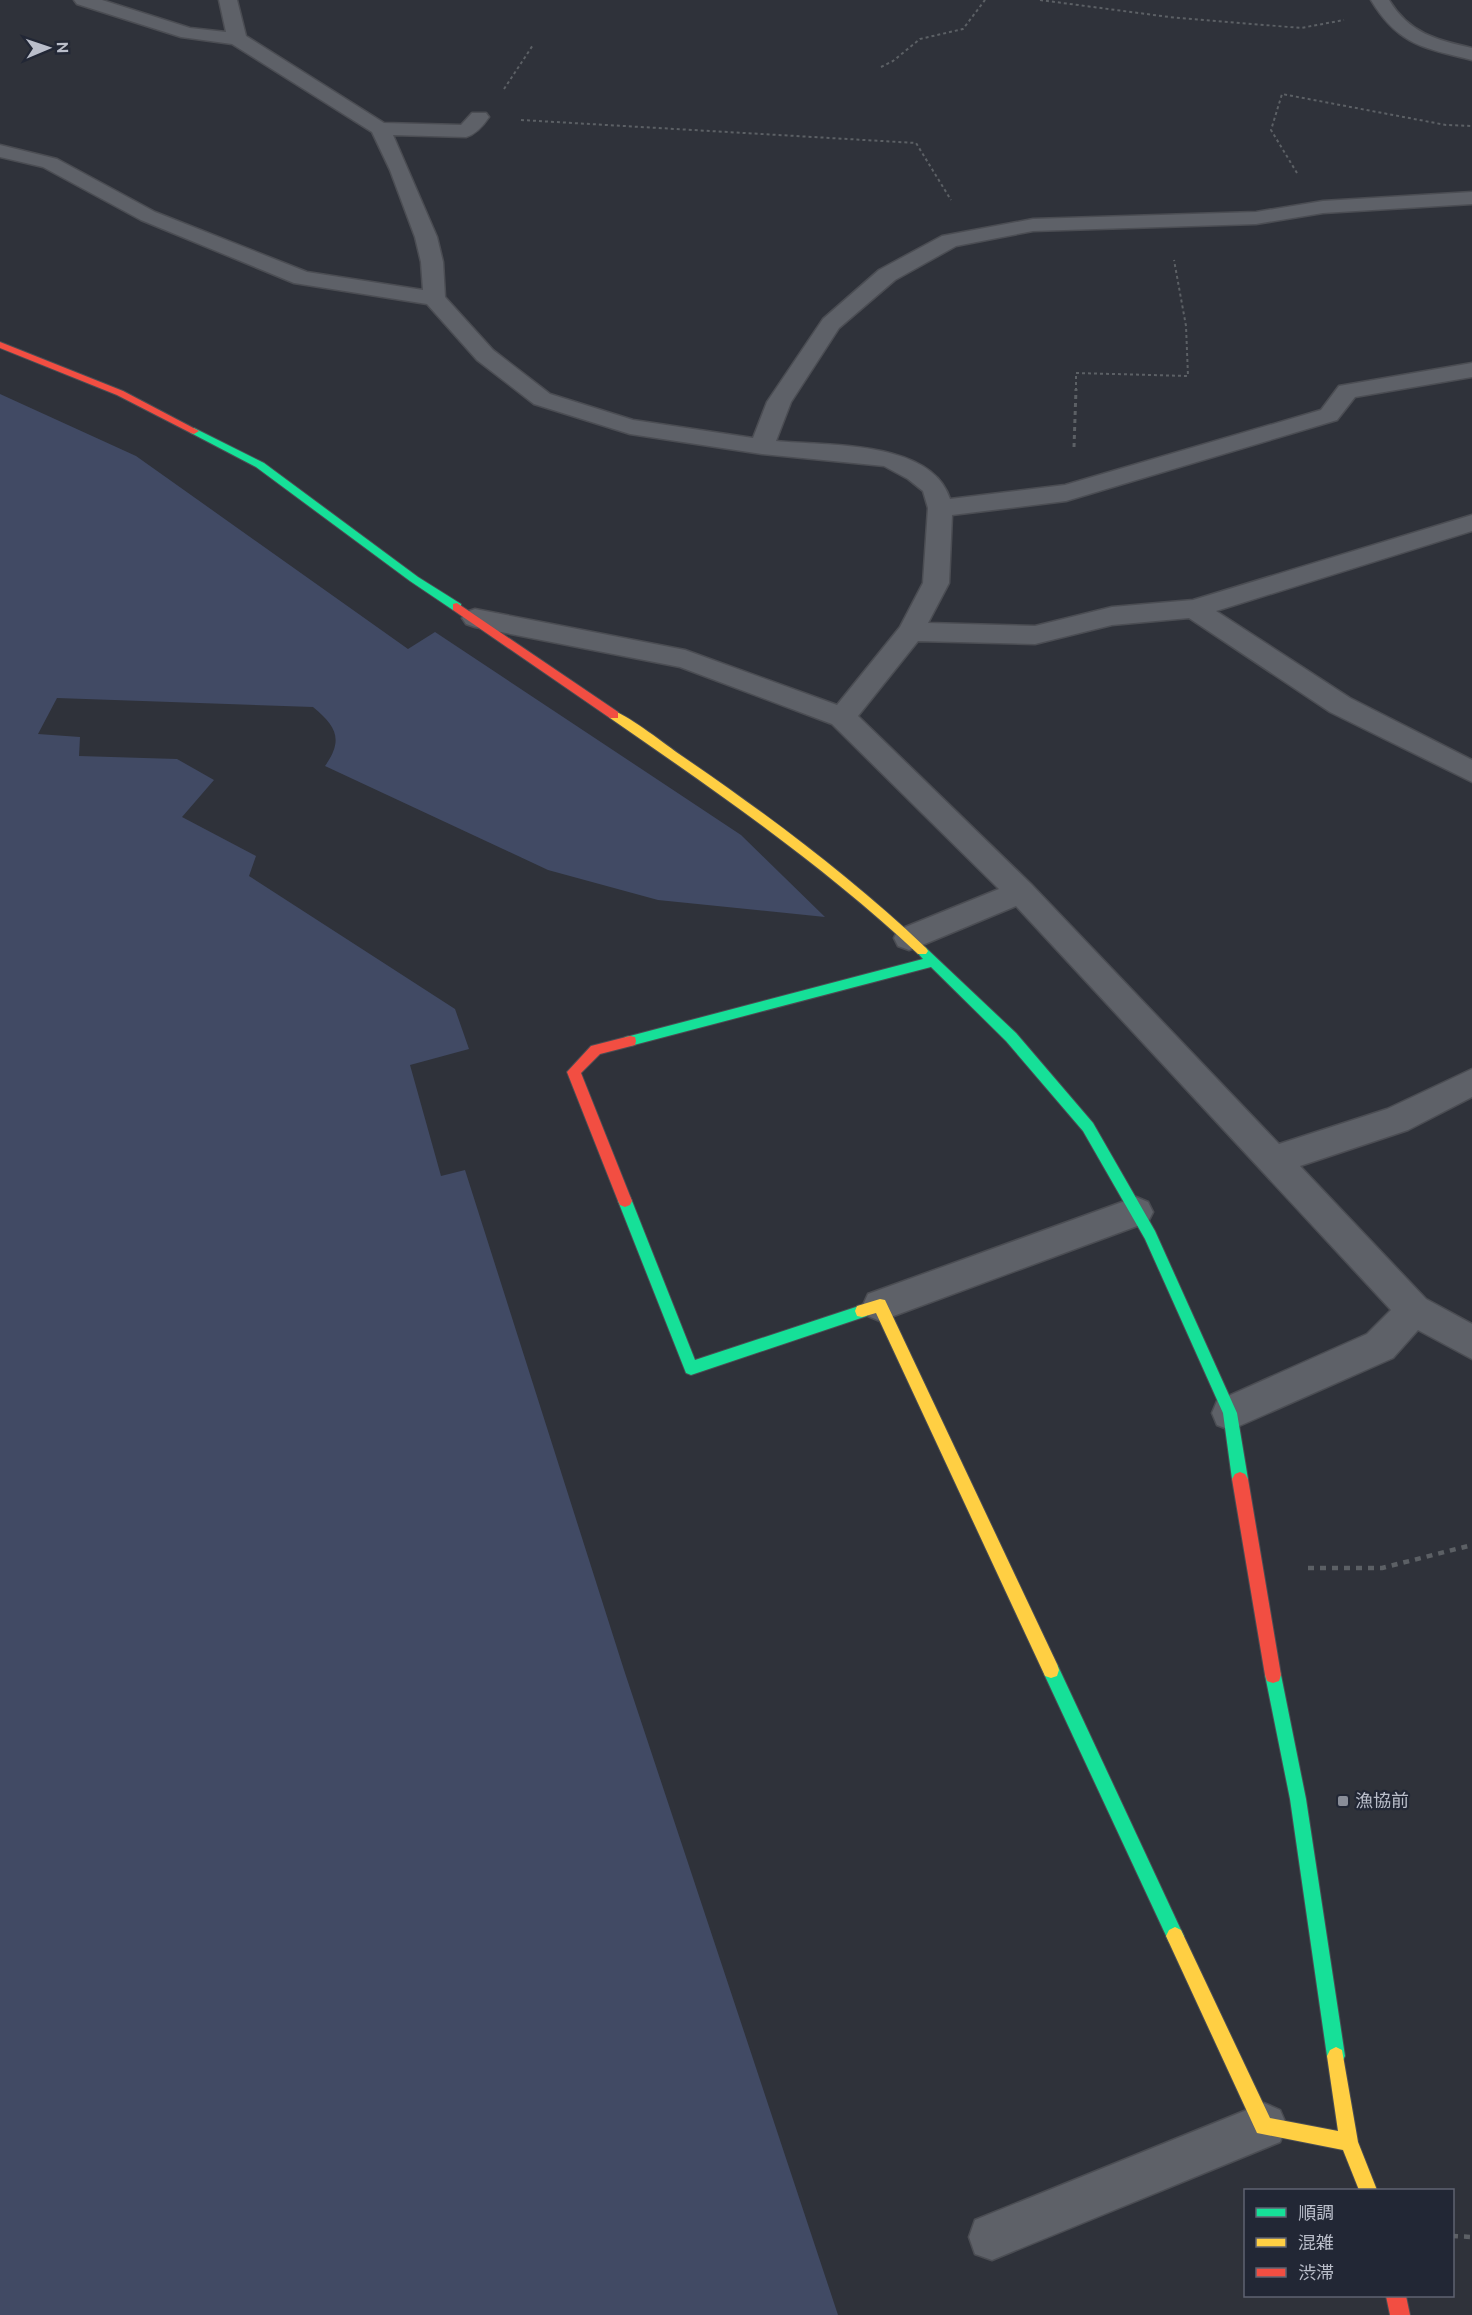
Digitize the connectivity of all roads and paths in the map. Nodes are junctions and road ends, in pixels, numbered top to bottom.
1 (82, 0) edge
2 (228, 0) edge
3 (986, 0) edge
4 (1040, 0) edge
5 (1383, 5) edge
6 (237, 39) junction
7 (533, 45) dead end
8 (1472, 54) edge
9 (881, 67) dead end
10 (479, 117) junction
11 (1472, 126) edge
12 (380, 129) junction
13 (0, 152) edge
14 (1472, 198) edge
15 (1323, 207) junction
16 (1167, 221) junction
17 (974, 237) junction
18 (434, 298) junction
19 (0, 345) edge
20 (1472, 370) edge
21 (762, 447) junction
22 (1080, 489) junction
23 (940, 508) junction
24 (1472, 523) edge
25 (1194, 609) junction
26 (475, 618) junction
27 (911, 632) junction
28 (842, 717) junction
29 (1472, 772) edge
30 (1021, 892) junction
31 (909, 938) junction
32 (932, 962) junction
33 (1472, 1082) edge
34 (1275, 1160) junction
35 (1136, 1212) junction
36 (880, 1305) junction
37 (1414, 1310) junction
38 (1472, 1343) edge
39 (1230, 1413) junction
40 (1472, 1545) edge
41 (1256, 1569) junction
42 (1264, 2126) junction
43 (1349, 2142) junction
44 (1368, 2189) edge
45 (1454, 2236) edge
46 (992, 2237) dead end
47 (1472, 2237) edge
48 (1396, 2297) edge
49 (1400, 2315) edge

1 - 6 street
2 - 6 street
3 - 9 path
4 - 5 path
5 - 8 street
6 - 12 street
7 - 10 path
10 - 12 street
10 - 17 path
11 - 15 path
12 - 18 street
13 - 18 street
14 - 15 street
15 - 16 street
16 - 17 street
16 - 22 path
17 - 21 street
18 - 21 street
19 - 26 street
20 - 22 street
21 - 23 street
22 - 23 street
23 - 27 street
24 - 25 street
25 - 27 street
25 - 29 street
26 - 28 street
26 - 31 street
27 - 28 street
28 - 30 street
30 - 31 street
30 - 34 street
31 - 32 street
32 - 35 street
32 - 36 street
33 - 34 street
34 - 37 street
35 - 36 street
35 - 39 street
36 - 42 street
37 - 38 street
37 - 39 street
39 - 41 street
40 - 41 path
41 - 43 street
42 - 43 street
42 - 46 street
43 - 44 street
45 - 47 path
48 - 49 street

